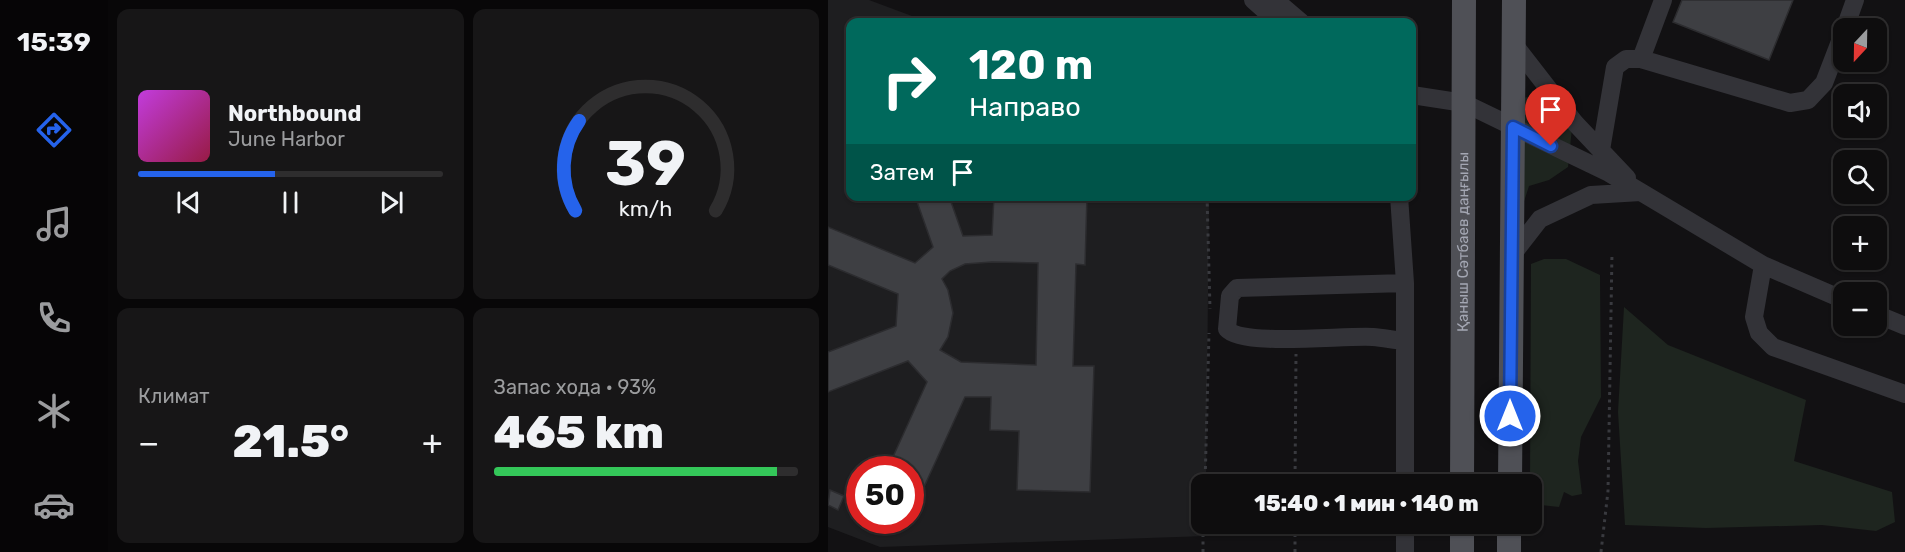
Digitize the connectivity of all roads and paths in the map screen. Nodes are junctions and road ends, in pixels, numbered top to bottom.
1 (1253, 0) edge
2 (1275, 0) edge
3 (1464, 0) edge
4 (1514, 0) edge
5 (1663, 0) edge
6 (1855, 0) edge
7 (1273, 18) edge
8 (1296, 18) edge
9 (1848, 18) edge
10 (1513, 43) junction
11 (1641, 59) junction
12 (1833, 59) edge
13 (1416, 96) edge
14 (1464, 103) junction
15 (1513, 127) junction
16 (1601, 150) junction
17 (1641, 192) junction
18 (1208, 201) edge
19 (1400, 201) edge
20 (1612, 253) dead end
21 (1512, 255) junction
22 (1763, 266) junction
23 (1405, 283) junction
24 (1833, 295) edge
25 (1210, 311) dead end
26 (1887, 319) edge
27 (1210, 322) dead end
28 (1905, 326) edge
29 (1296, 339) junction
30 (1405, 341) junction
31 (1905, 394) edge
32 (1205, 474) edge
33 (1295, 474) edge
34 (1405, 474) edge
35 (1462, 474) edge
36 (1510, 474) edge
37 (1203, 534) edge
38 (1295, 534) edge
39 (1405, 534) edge
40 (1459, 534) edge
41 (1462, 534) edge
42 (1509, 534) edge
43 (1203, 552) edge
44 (1294, 552) edge
45 (1405, 552) edge
46 (1452, 552) edge
47 (1462, 552) edge
48 (1509, 552) edge
49 (1601, 552) edge

1 - 7 lane
2 - 8 lane
3 - 14 main road, Қаныш Сәтбаев даңғылы
4 - 10 main road
5 - 11 lane
6 - 9 lane
10 - 15 main road
10 - 16 lane
11 - 12 lane
11 - 16 lane
13 - 14 lane
14 - 15 lane
14 - 35 main road, Қаныш Сәтбаев даңғылы
15 - 17 lane
15 - 21 main road
16 - 17 lane
17 - 21 lane
17 - 22 lane
18 - 25 path
19 - 23 lane
20 - 49 path
21 - 36 main road
22 - 24 lane
22 - 31 lane
23 - 29 lane
23 - 30 lane
26 - 28 lane
27 - 32 path
29 - 30 lane
29 - 33 path
30 - 34 lane
37 - 43 path
38 - 44 path
39 - 45 lane
40 - 46 lane
41 - 47 main road
42 - 48 main road

